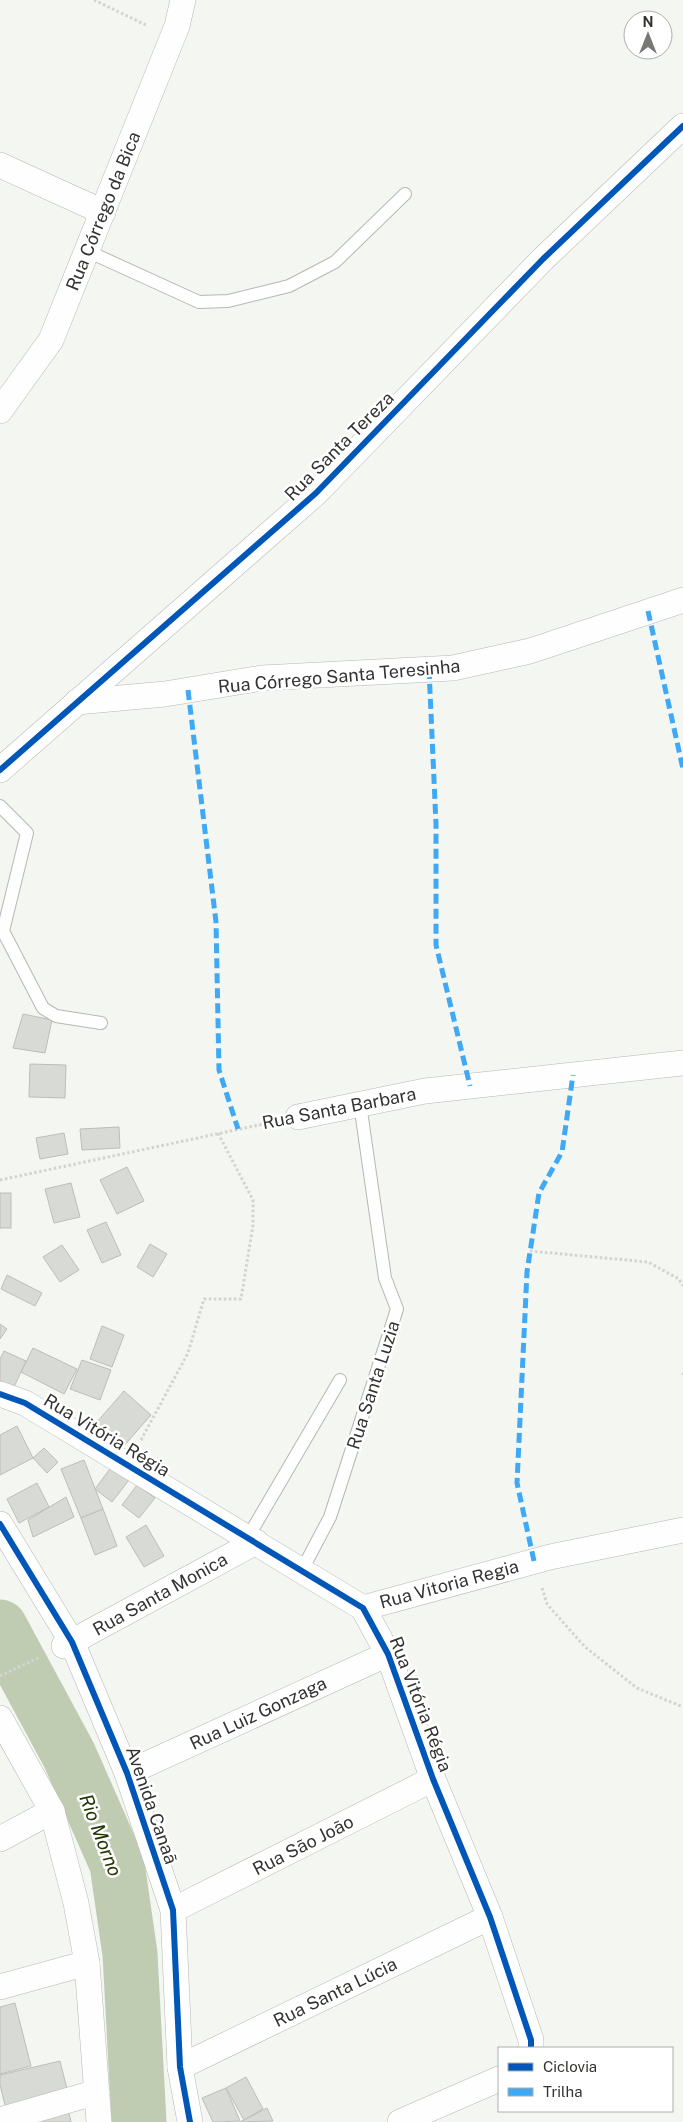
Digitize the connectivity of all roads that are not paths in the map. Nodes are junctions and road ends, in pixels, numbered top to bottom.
1 (183, 0) edge
2 (683, 126) edge
3 (0, 164) edge
4 (405, 194) dead end
5 (103, 212) junction
6 (86, 251) junction
7 (0, 411) edge
8 (683, 600) edge
9 (77, 702) junction
10 (0, 770) edge
11 (0, 806) edge
12 (101, 1023) dead end
13 (683, 1063) edge
14 (360, 1104) junction
15 (298, 1117) road end
16 (340, 1380) dead end
17 (0, 1394) edge
18 (0, 1524) edge
19 (683, 1530) edge
20 (252, 1539) junction
21 (302, 1570) junction
22 (363, 1608) junction
23 (68, 1644) junction
24 (388, 1654) junction
25 (0, 1718) edge
26 (127, 1773) junction
27 (433, 1779) junction
28 (52, 1811) junction
29 (0, 1839) edge
30 (173, 1910) junction
31 (490, 1917) junction
32 (87, 1963) junction
33 (0, 1987) edge
34 (531, 2044) edge
35 (180, 2067) junction
36 (498, 2079) edge
37 (97, 2092) junction
38 (0, 2120) edge
39 (99, 2122) edge
40 (190, 2122) edge
41 (400, 2122) edge

1 - 5 street, Rua Córrego da Bica
2 - 9 street, Rua Santa Tereza
3 - 5 street
4 - 6 lane
5 - 6 street, Rua Córrego da Bica
6 - 7 street, Rua Córrego da Bica
8 - 9 street, Rua Córrego Santa Teresinha
9 - 10 street, Rua Santa Tereza
11 - 12 lane
13 - 14 street, Rua Santa Barbara
14 - 15 street, Rua Santa Barbara
14 - 21 lane, Rua Santa Luzia
16 - 20 lane
17 - 20 street, Rua Vitória Régia
18 - 23 street, Avenida Canaã
19 - 22 street, Rua Vitoria Regia
20 - 21 street, Rua Vitória Régia
20 - 23 street, Rua Santa Monica
21 - 22 street, Rua Vitória Régia
22 - 24 street, Rua Vitória Régia
23 - 26 street, Avenida Canaã
24 - 26 street, Rua Luiz Gonzaga
24 - 27 street, Rua Vitória Régia
25 - 28 street
26 - 30 street, Avenida Canaã
27 - 30 street, Rua São João
27 - 31 street, Rua Vitória Régia
28 - 29 street
28 - 32 street
30 - 35 street, Avenida Canaã
31 - 34 street, Rua Vitória Régia
31 - 35 street, Rua Santa Lúcia
32 - 33 street
32 - 37 street
35 - 40 street, Avenida Canaã
36 - 41 street
37 - 38 street
37 - 39 street

